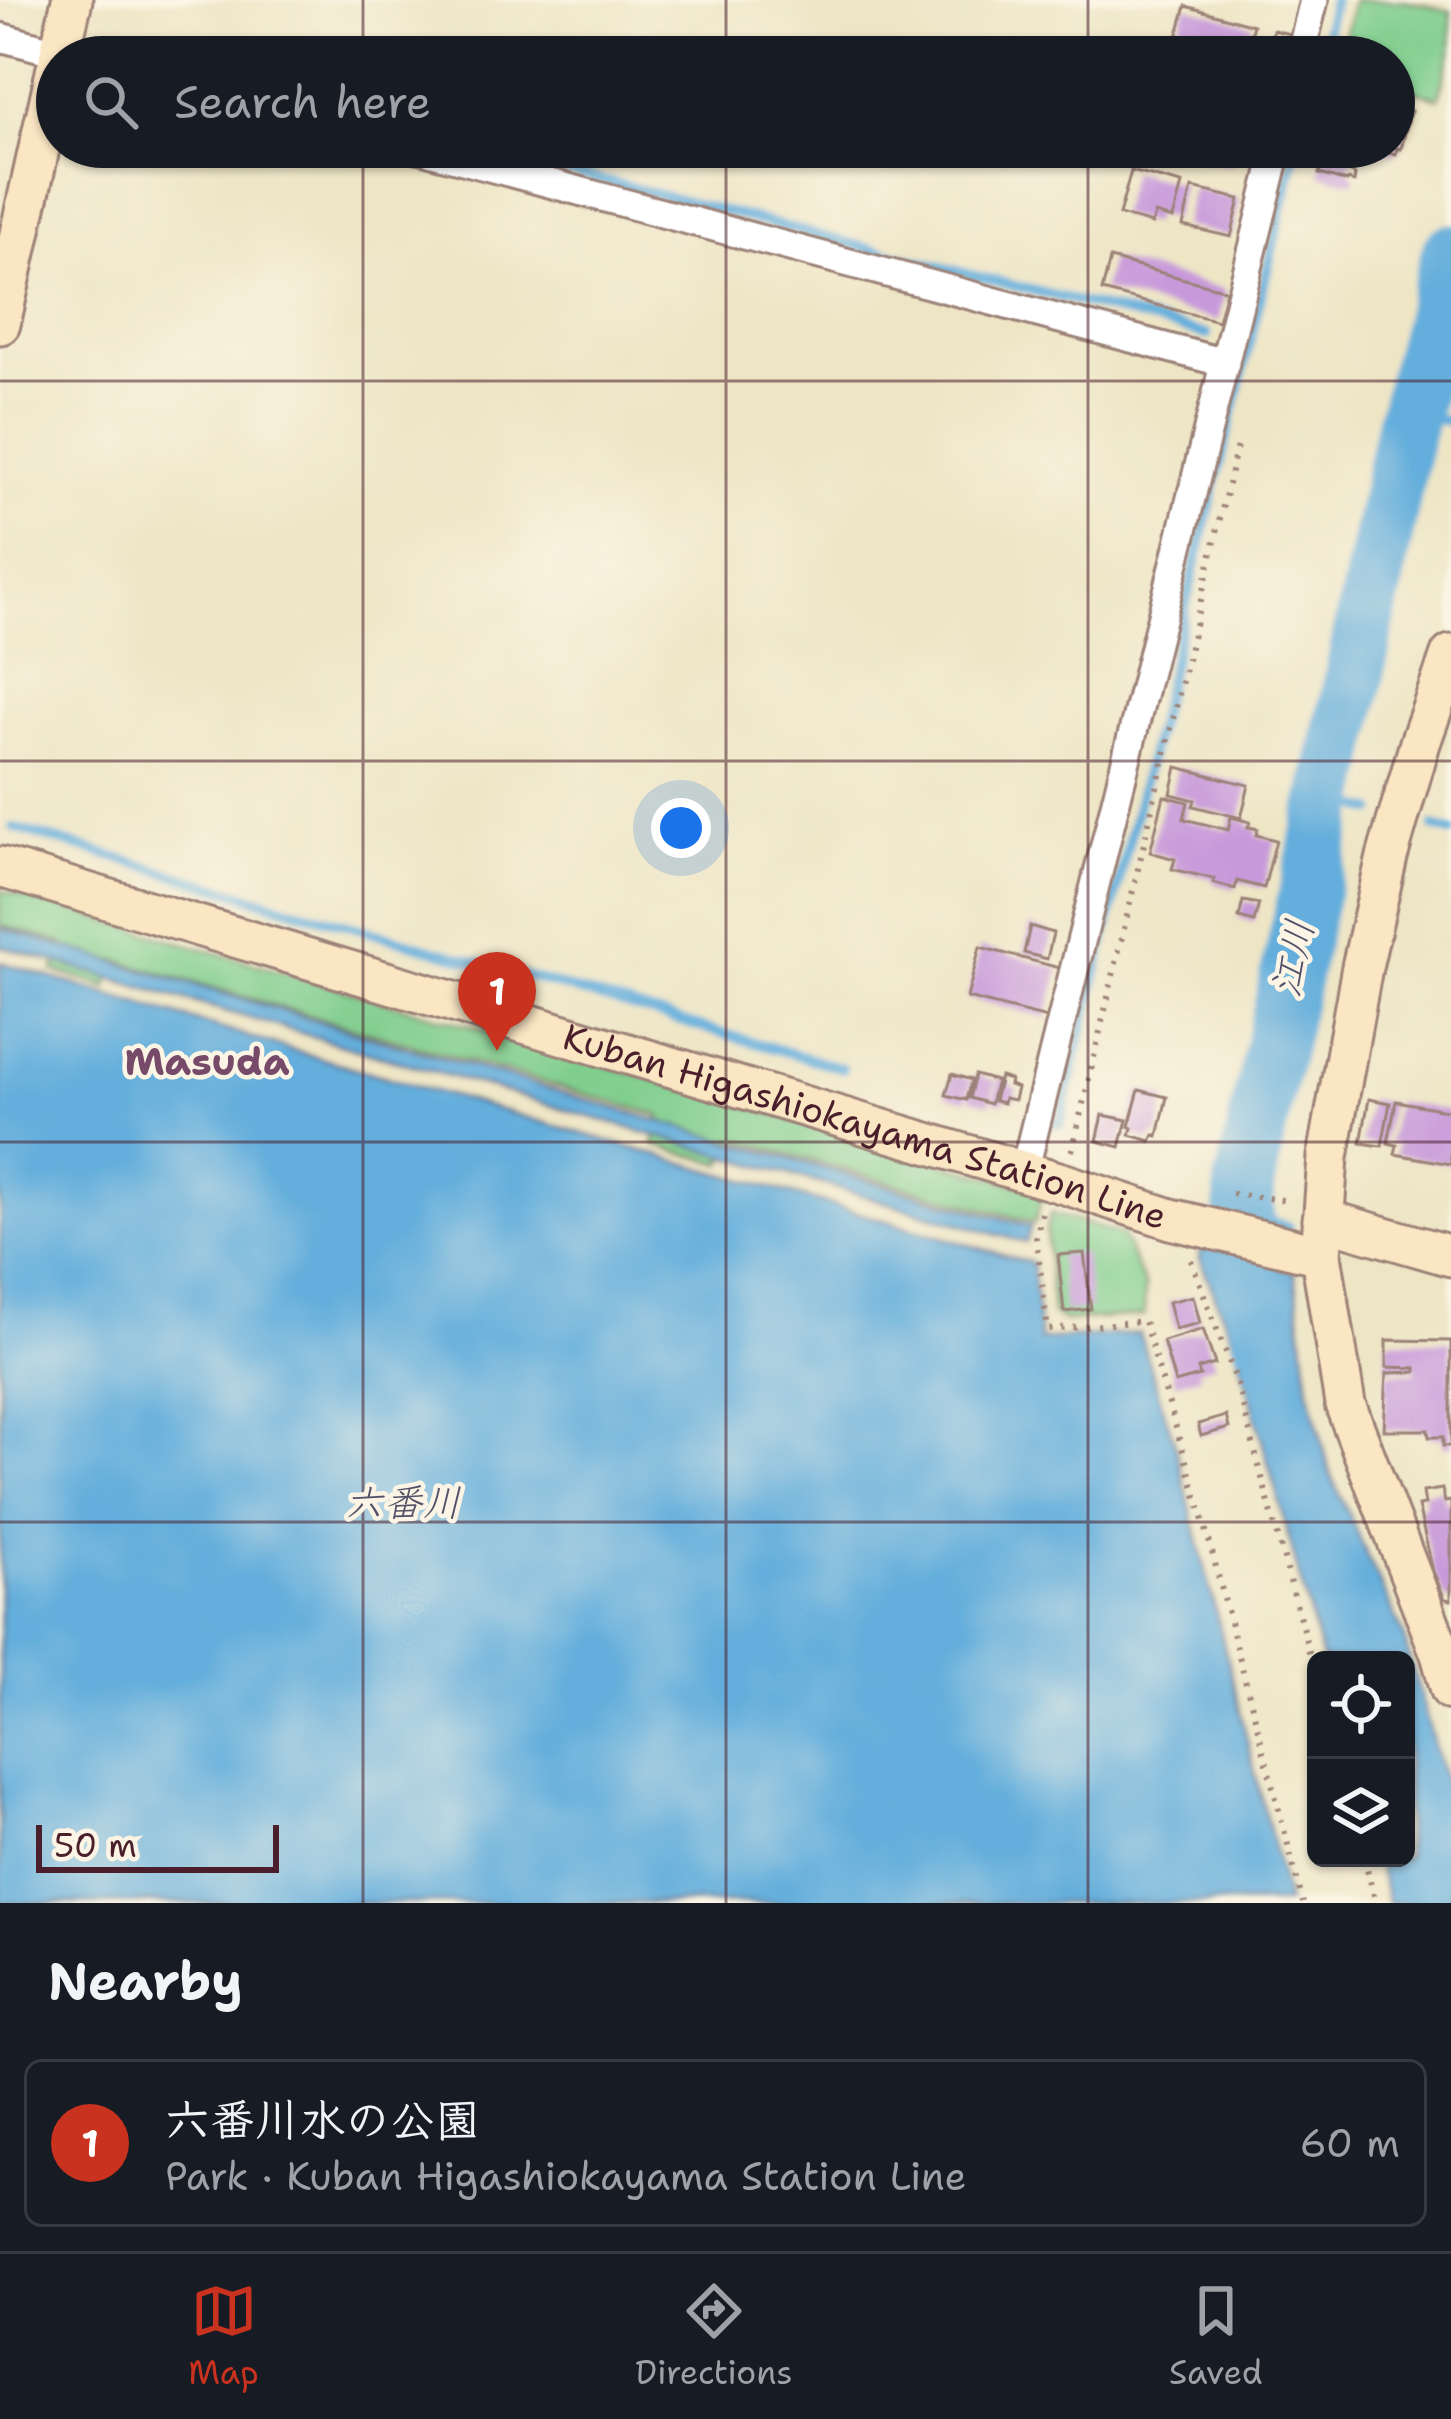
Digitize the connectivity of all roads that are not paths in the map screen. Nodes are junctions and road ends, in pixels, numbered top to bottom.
1 (72, 0) edge
2 (1314, 0) edge
3 (67, 36) edge
4 (1305, 36) edge
5 (0, 37) edge
6 (36, 50) edge
7 (37, 168) edge
8 (493, 168) edge
9 (1274, 168) edge
10 (0, 323) edge
11 (1225, 363) junction
12 (1451, 655) edge
13 (0, 867) edge
14 (1046, 1179) junction
15 (1312, 1240) junction
16 (1451, 1256) edge
17 (1451, 1690) edge

1 - 3 main road
2 - 4 street
5 - 6 street
7 - 10 main road
8 - 11 street
9 - 11 street
11 - 14 street
12 - 15 main road
13 - 14 main road, Kuban Higashiokayama Station Line
14 - 15 main road, Kuban Higashiokayama Station Line
15 - 16 main road, Kuban Higashiokayama Station Line
15 - 17 main road

